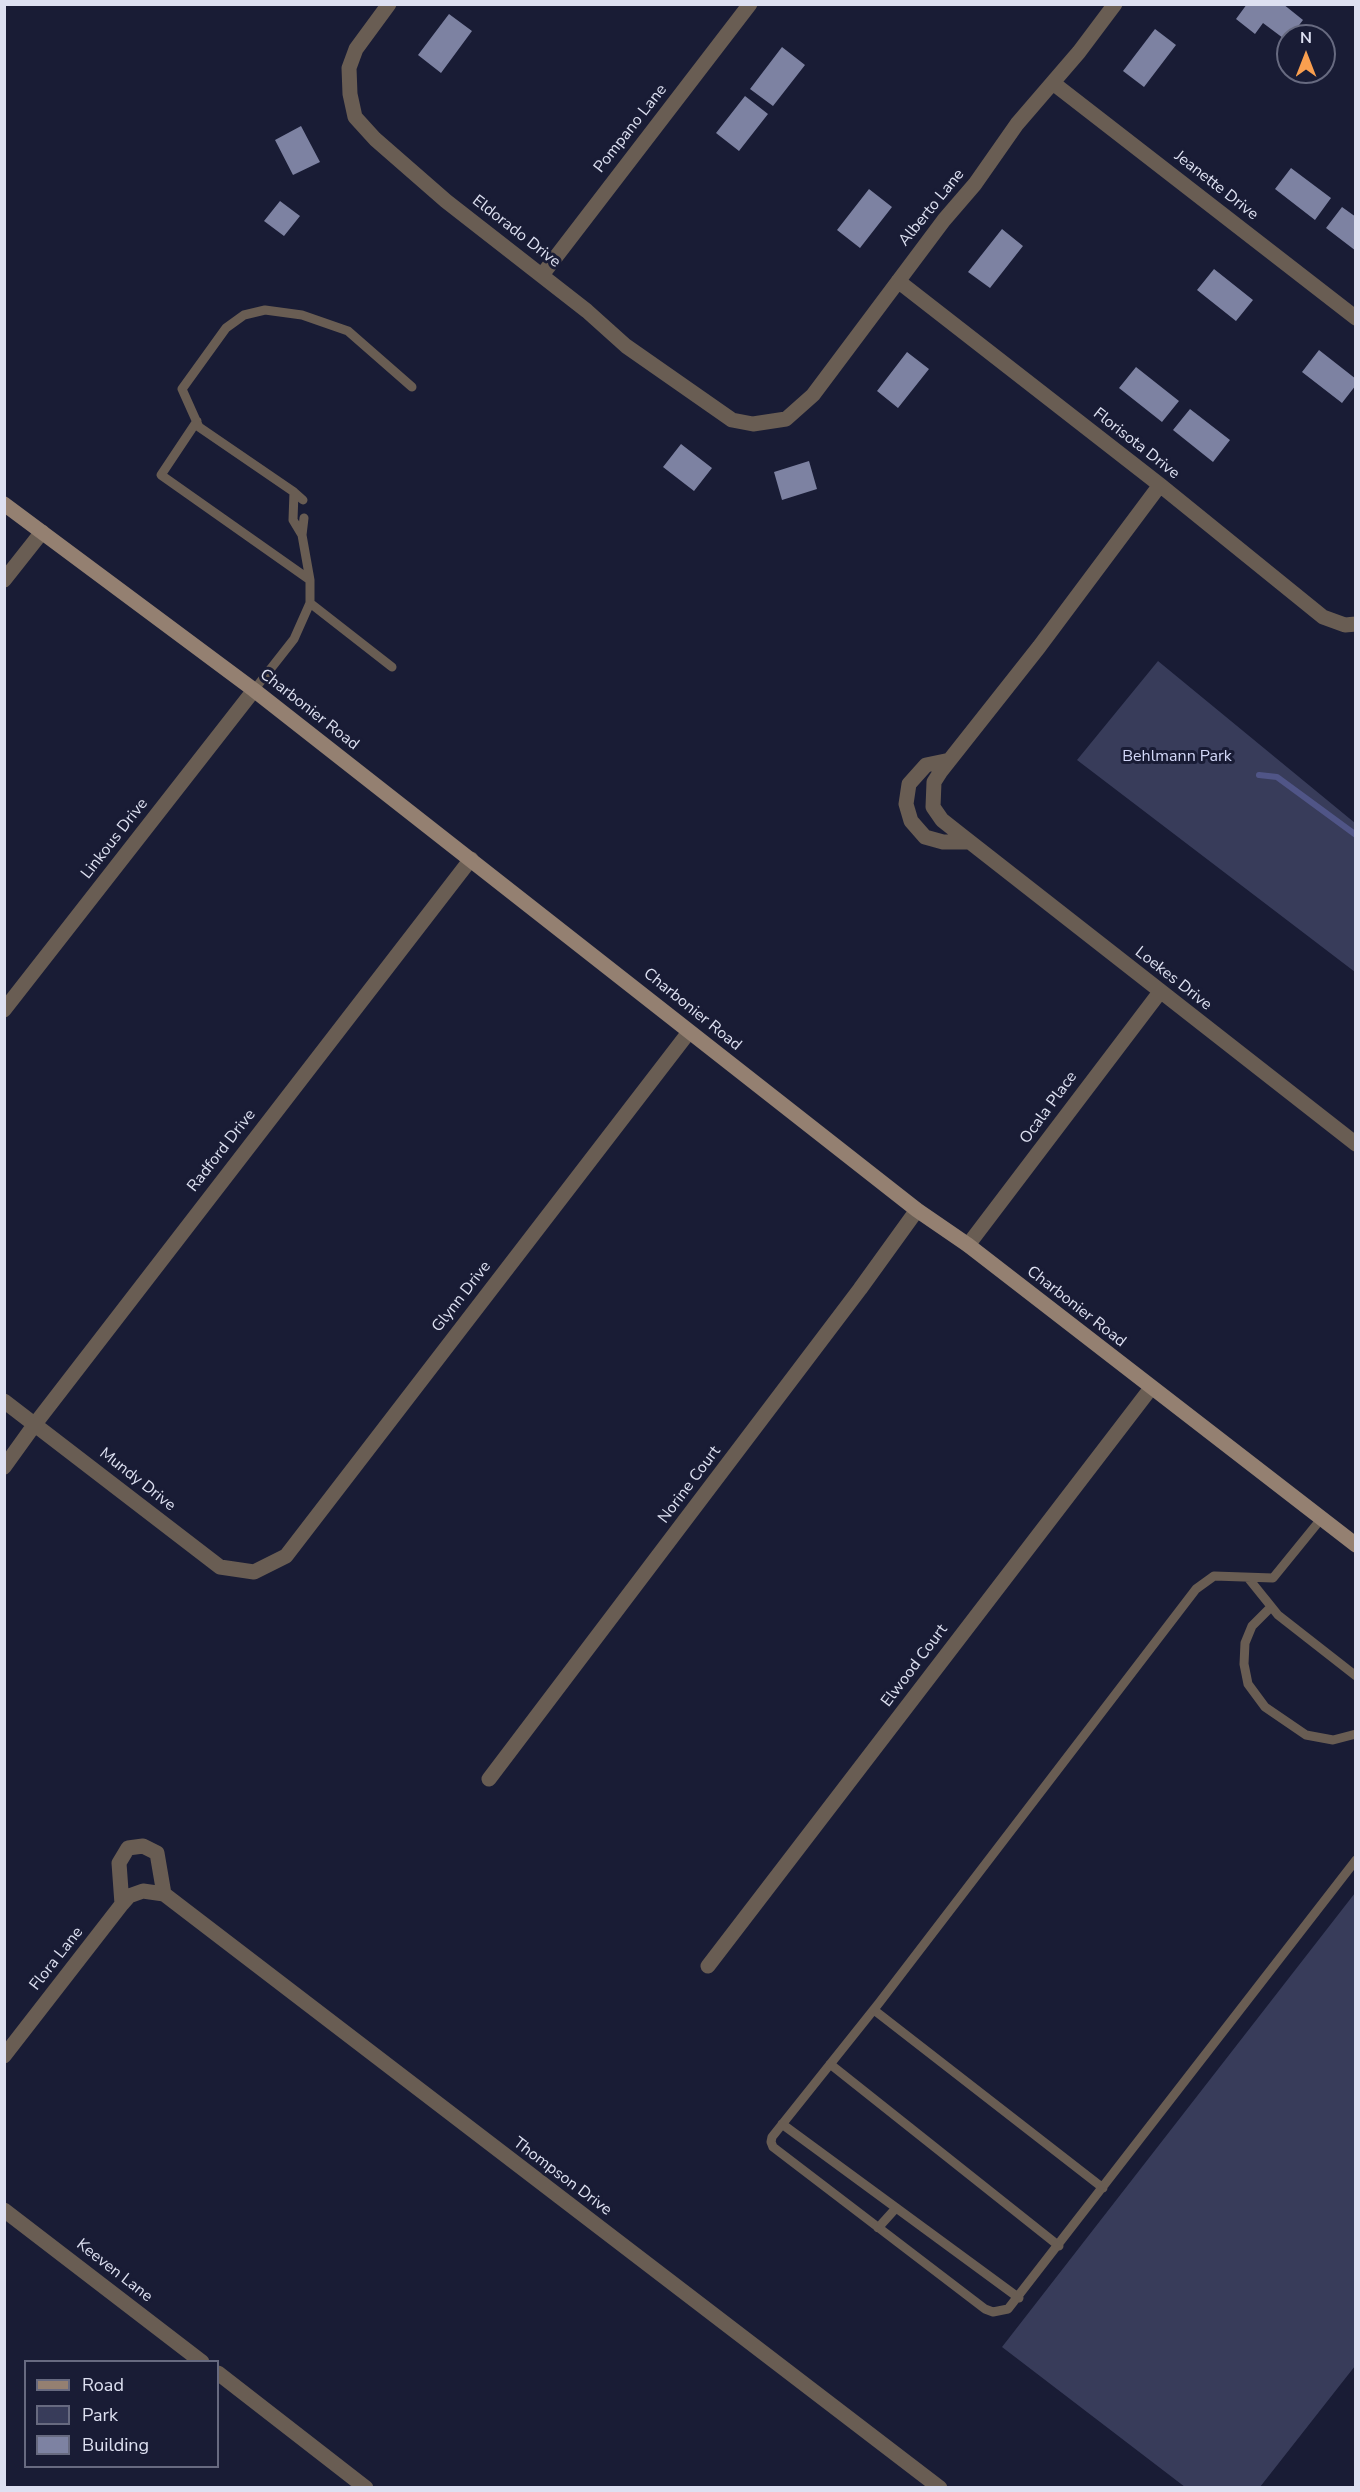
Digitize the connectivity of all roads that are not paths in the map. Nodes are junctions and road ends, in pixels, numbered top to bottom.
1 (388, 4) edge
2 (750, 4) edge
3 (1115, 4) edge
4 (1053, 83) junction
5 (542, 275) junction
6 (898, 281) junction
7 (1356, 318) edge
8 (412, 387) dead end
9 (197, 421) junction
10 (770, 423) joint
11 (1160, 484) junction
12 (294, 492) junction
13 (303, 500) dead end
14 (4, 504) edge
15 (304, 518) dead end
16 (42, 532) junction
17 (302, 535) junction
18 (4, 580) edge
19 (310, 580) junction
20 (310, 603) junction
21 (1356, 624) edge
22 (392, 667) dead end
23 (254, 690) junction
24 (950, 760) junction
25 (969, 842) junction
26 (471, 859) junction
27 (1160, 992) junction
28 (4, 1010) edge
29 (689, 1032) junction
30 (1356, 1144) edge
31 (917, 1210) junction
32 (968, 1245) junction
33 (1151, 1388) junction
34 (4, 1401) edge
35 (35, 1424) junction
36 (4, 1467) edge
37 (1321, 1519) junction
38 (1356, 1545) edge
39 (254, 1572) joint
40 (1249, 1579) junction
41 (1271, 1607) junction
42 (1356, 1676) edge
43 (1356, 1734) edge
44 (489, 1779) dead end
45 (1356, 1860) edge
46 (143, 1891) joint
47 (164, 1894) junction
48 (122, 1904) junction
49 (708, 1966) dead end
50 (874, 2010) junction
51 (4, 2056) edge
52 (830, 2064) junction
53 (782, 2124) junction
54 (1103, 2188) junction
55 (896, 2208) junction
56 (4, 2210) edge
57 (878, 2228) junction
58 (1059, 2246) junction
59 (1018, 2298) junction
60 (201, 2360) edge
61 (219, 2374) edge
62 (366, 2487) edge
63 (940, 2487) edge

1 - 5 street, Eldorado Drive
2 - 5 street, Pompano Lane
3 - 4 street, Alberto Lane
4 - 6 street, Alberto Lane
4 - 7 street, Jeanette Drive
5 - 10 street, Eldorado Drive
6 - 10 street, Alberto Lane
6 - 11 street, Florisota Drive
8 - 9 lane
9 - 12 lane
9 - 19 lane
11 - 21 street, Florisota Drive
11 - 24 street, Loekes Drive
12 - 13 lane
12 - 17 lane
14 - 16 main road, Charbonier Road
15 - 17 lane
16 - 18 street
16 - 23 main road, Charbonier Road
17 - 19 lane
19 - 20 lane
20 - 22 lane
20 - 23 lane
23 - 26 main road, Charbonier Road
23 - 28 street, Linkous Drive
24 - 25 street, Loekes Drive
24 - 25 street
25 - 27 street, Loekes Drive
26 - 29 main road, Charbonier Road
26 - 35 street, Radford Drive
27 - 30 street, Loekes Drive
27 - 32 street, Ocala Place
29 - 31 main road, Charbonier Road
29 - 39 street, Glynn Drive
31 - 32 main road, Charbonier Road
31 - 44 street, Norine Court
32 - 33 main road, Charbonier Road
33 - 37 main road, Charbonier Road
33 - 49 street, Elwood Court
34 - 35 street, Mundy Drive
35 - 36 street, Radford Drive
35 - 39 street, Mundy Drive
37 - 38 main road, Charbonier Road
37 - 40 lane
40 - 41 lane
40 - 50 lane
41 - 42 lane
41 - 43 lane
45 - 54 lane
46 - 47 street, Thompson Drive
46 - 48 street, Flora Lane
47 - 48 street
47 - 63 street, Thompson Drive
48 - 51 street, Flora Lane
50 - 52 lane
50 - 54 lane
52 - 53 lane
52 - 58 lane
53 - 55 lane
53 - 57 lane
54 - 58 lane
55 - 57 lane
55 - 59 lane
56 - 60 street, Keeven Lane
57 - 59 lane
58 - 59 lane
61 - 62 street

